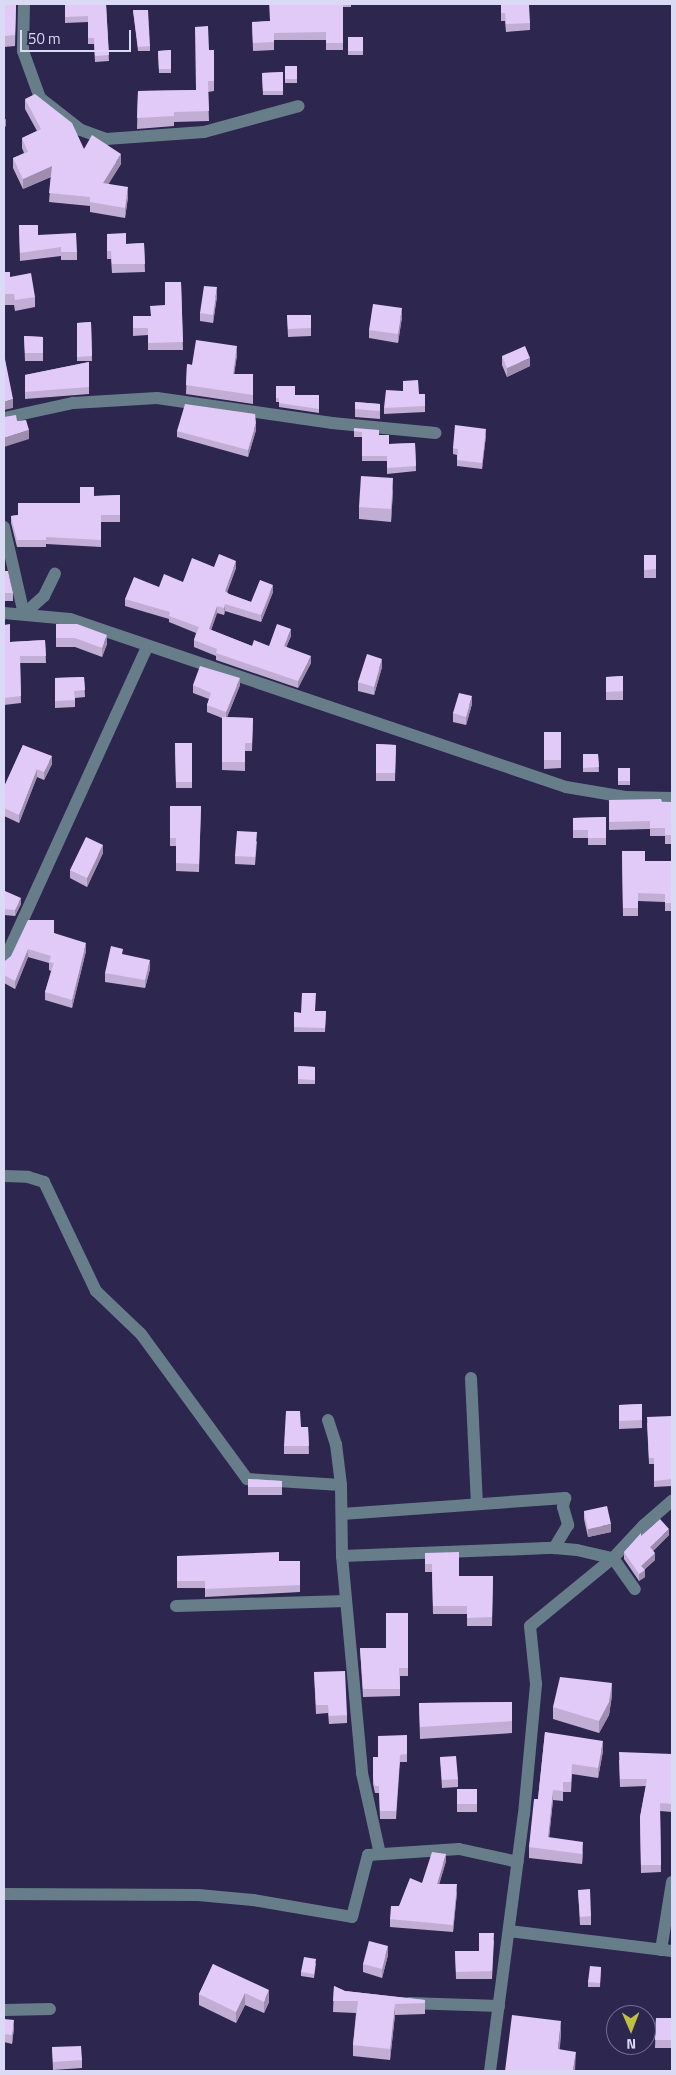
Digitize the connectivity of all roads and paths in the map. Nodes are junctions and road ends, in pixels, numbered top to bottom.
1 (24, 4) edge
2 (299, 106) dead end
3 (4, 418) edge
4 (436, 433) dead end
5 (4, 527) edge
6 (55, 573) dead end
7 (4, 613) edge
8 (24, 614) junction
9 (146, 647) junction
10 (672, 798) edge
11 (8, 942) edge
12 (4, 961) edge
13 (4, 1176) edge
14 (471, 1378) dead end
15 (328, 1420) dead end
16 (341, 1486) junction
17 (672, 1501) edge
18 (477, 1504) junction
19 (342, 1514) junction
20 (554, 1548) junction
21 (342, 1556) junction
22 (613, 1558) junction
23 (634, 1589) dead end
24 (346, 1601) junction
25 (176, 1606) dead end
26 (380, 1854) junction
27 (518, 1862) junction
28 (672, 1882) edge
29 (4, 1894) edge
30 (509, 1931) junction
31 (666, 1951) edge
32 (400, 2002) edge
33 (499, 2006) junction
34 (50, 2009) dead end
35 (4, 2010) edge
36 (490, 2071) edge

1 - 2 street
3 - 4 street
5 - 8 street
6 - 8 street
7 - 8 street
8 - 9 street
9 - 10 street
9 - 11 street
11 - 12 street
13 - 16 street
14 - 18 street
15 - 16 street
16 - 19 street
17 - 22 street
18 - 19 street
18 - 20 street
19 - 21 street
20 - 21 street
20 - 22 street
21 - 24 street
22 - 23 street
22 - 27 street
24 - 25 street
24 - 26 street
26 - 27 street
26 - 29 street
27 - 30 street
28 - 31 street
30 - 31 street
30 - 33 street
32 - 33 street
33 - 36 street
34 - 35 street

